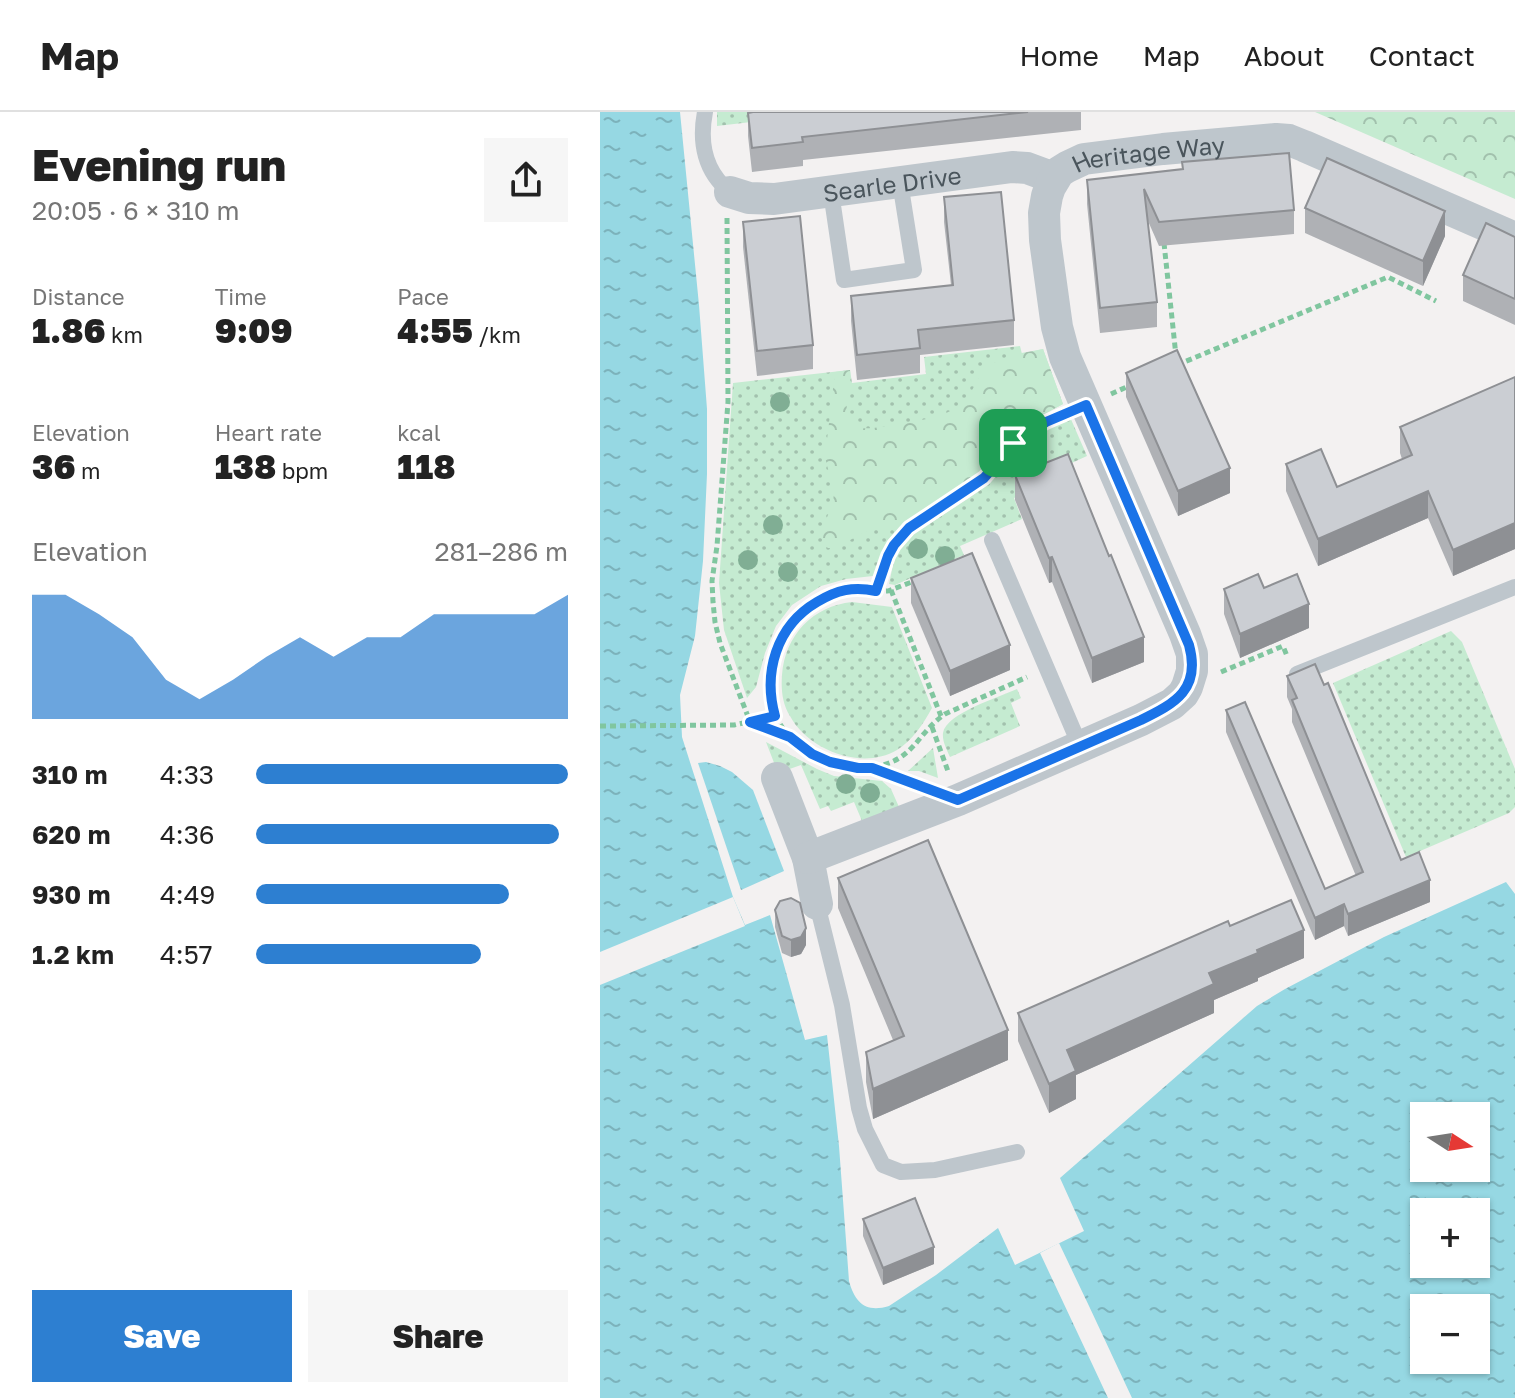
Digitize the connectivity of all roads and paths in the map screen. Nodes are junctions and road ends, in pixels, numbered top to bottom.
1 (705, 112) edge
2 (1054, 178) junction
3 (900, 182) junction
4 (729, 191) junction
5 (831, 192) junction
6 (1163, 229) edge
7 (1515, 238) edge
8 (1436, 301) dead end
9 (1177, 365) junction
10 (1165, 370) edge
11 (1140, 381) edge
12 (1094, 401) junction
13 (992, 540) dead end
14 (925, 577) edge
15 (1515, 587) edge
16 (891, 590) junction
17 (876, 591) junction
18 (1046, 668) junction
19 (1295, 675) joint
20 (1187, 687) junction
21 (775, 716) junction
22 (941, 716) junction
23 (750, 722) junction
24 (600, 726) edge
25 (932, 726) junction
26 (790, 737) junction
27 (1080, 746) junction
28 (872, 768) junction
29 (777, 778) dead end
30 (958, 800) junction
31 (808, 858) junction
32 (817, 904) joint
33 (1017, 1152) dead end

1 - 4 lane
2 - 3 street, Searle Drive
2 - 7 street, Heritage Way
2 - 12 street, Heritage Way
3 - 5 street, Searle Drive
3 - 5 lane
4 - 5 street, Searle Drive
4 - 23 path
6 - 9 path
8 - 9 path
9 - 10 path
11 - 12 path
12 - 17 path
12 - 20 street, Heritage Way
13 - 18 lane
14 - 16 path
15 - 19 lane
16 - 17 path
16 - 22 path
17 - 21 path
18 - 22 path
18 - 27 lane
19 - 20 path
20 - 27 street
21 - 23 path
21 - 26 path
22 - 25 path
23 - 24 path
23 - 26 path
25 - 28 path
25 - 30 path
26 - 28 path
27 - 30 street
28 - 30 path
29 - 31 street
30 - 31 street
31 - 32 street
32 - 33 lane

